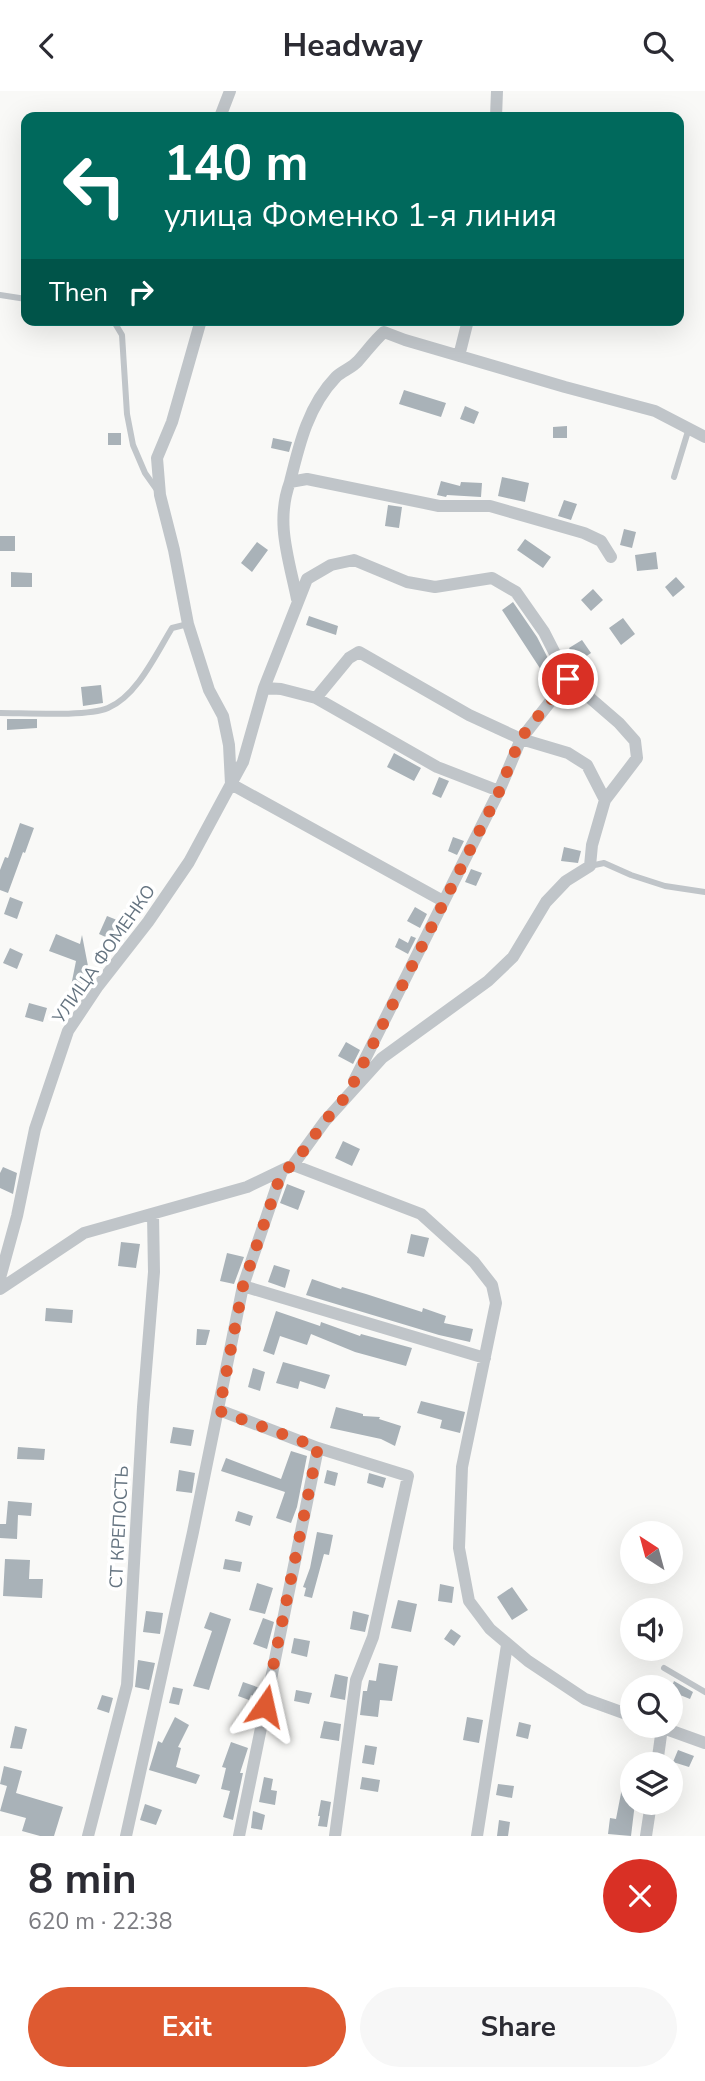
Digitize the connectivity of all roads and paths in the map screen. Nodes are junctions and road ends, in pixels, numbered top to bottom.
1 (230, 91) edge
2 (497, 91) edge
3 (222, 112) edge
4 (496, 112) edge
5 (0, 295) edge
6 (21, 298) edge
7 (117, 326) edge
8 (199, 326) edge
9 (466, 326) edge
10 (459, 356) junction
11 (689, 428) junction
12 (705, 437) edge
13 (674, 477) dead end
14 (289, 482) junction
15 (160, 495) junction
16 (611, 557) dead end
17 (297, 600) junction
18 (188, 624) junction
19 (568, 679) junction
20 (264, 688) junction
21 (316, 698) junction
22 (0, 713) edge
23 (520, 739) junction
24 (232, 784) junction
25 (499, 792) junction
26 (606, 800) junction
27 (590, 866) junction
28 (705, 892) edge
29 (443, 901) junction
30 (348, 1094) junction
31 (288, 1168) junction
32 (153, 1214) junction
33 (0, 1278) edge
34 (243, 1286) junction
35 (0, 1289) edge
36 (485, 1358) junction
37 (219, 1411) junction
38 (318, 1447) junction
39 (507, 1644) junction
40 (664, 1668) dead end
41 (705, 1692) edge
42 (620, 1712) edge
43 (683, 1735) edge
44 (705, 1743) edge
45 (649, 1815) edge
46 (88, 1836) edge
47 (126, 1836) edge
48 (239, 1836) edge
49 (335, 1836) edge
50 (477, 1836) edge
51 (646, 1836) edge

1 - 3 street
2 - 4 street
5 - 6 lane
7 - 15 lane
8 - 15 street
9 - 10 street
10 - 11 street
10 - 14 street
11 - 12 street
11 - 13 lane
14 - 16 street
14 - 17 street
15 - 18 street
17 - 19 street, УЛИЦА ФОМЕНКО
17 - 20 street, УЛИЦА ФОМЕНКО
18 - 22 lane
18 - 24 street
19 - 23 street
19 - 26 street
20 - 21 street
20 - 24 street, УЛИЦА ФОМЕНКО
21 - 23 street
21 - 25 street
23 - 25 street
23 - 26 street
24 - 29 street
24 - 33 street, УЛИЦА ФОМЕНКО
25 - 29 street
26 - 27 street
27 - 28 lane
27 - 30 street
29 - 30 street
30 - 31 street
31 - 32 street
31 - 34 street
31 - 36 street
32 - 35 street
32 - 46 street, СТ КРЕПОСТЬ
34 - 36 street
34 - 37 street
36 - 39 street
37 - 38 street
37 - 47 street
38 - 48 street
38 - 49 street
39 - 42 street
39 - 50 street
40 - 41 lane
43 - 44 street
45 - 51 street

